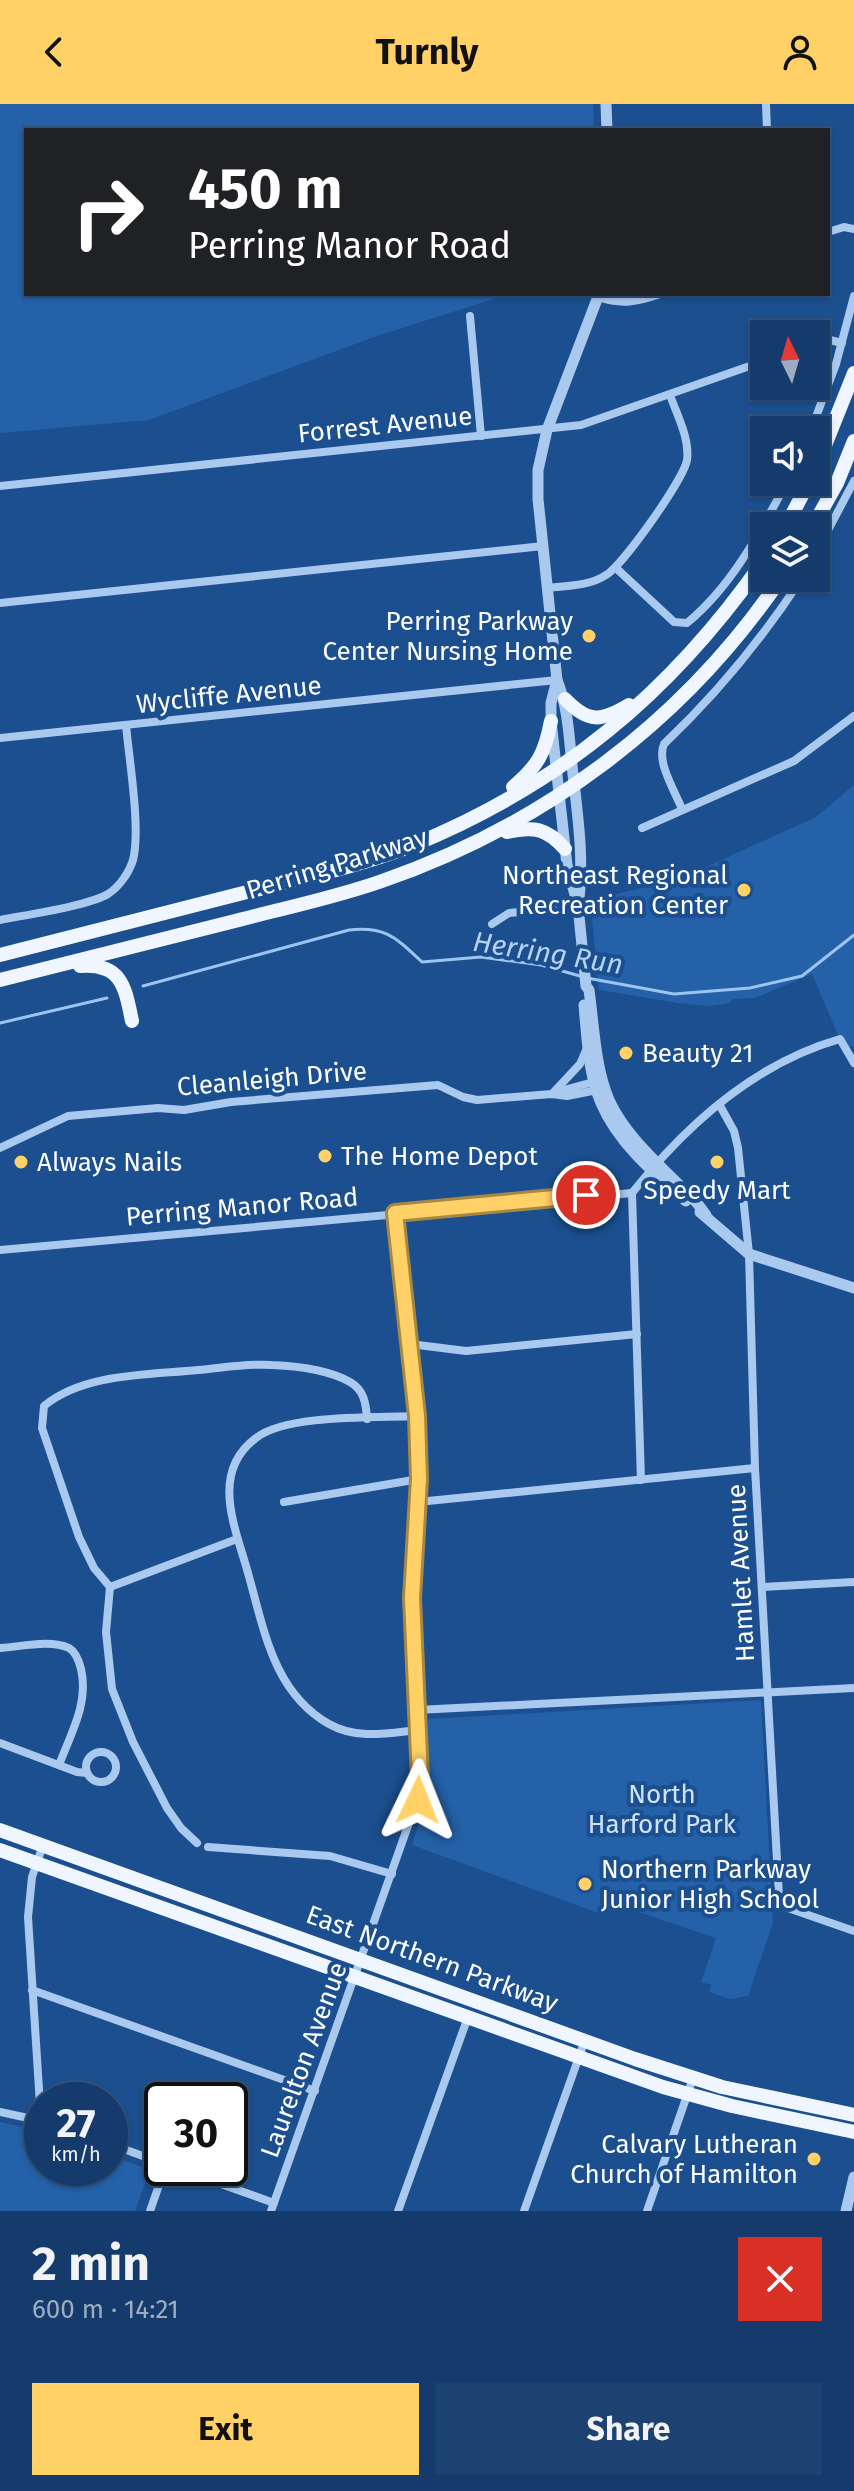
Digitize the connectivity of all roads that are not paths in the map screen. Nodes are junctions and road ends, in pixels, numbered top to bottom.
1 (606, 104) edge
2 (766, 104) edge
3 (607, 128) edge
4 (767, 128) edge
5 (854, 229) edge
6 (830, 231) edge
7 (599, 296) edge
8 (601, 296) edge
9 (654, 296) edge
10 (854, 296) edge
11 (470, 316) dead end
12 (830, 340) edge
13 (842, 343) junction
14 (750, 366) edge
15 (854, 373) edge
16 (670, 395) junction
17 (816, 416) edge
18 (547, 430) junction
19 (830, 433) edge
20 (481, 436) junction
21 (854, 441) edge
22 (854, 481) edge
23 (0, 486) edge
24 (779, 496) edge
25 (821, 512) edge
26 (830, 526) edge
27 (543, 546) junction
28 (616, 568) junction
29 (750, 579) edge
30 (547, 588) junction
31 (771, 592) edge
32 (793, 592) edge
33 (0, 603) edge
34 (557, 680) junction
35 (657, 689) junction
36 (565, 699) junction
37 (854, 716) edge
38 (551, 721) junction
39 (126, 725) junction
40 (0, 738) edge
41 (571, 759) junction
42 (556, 770) junction
43 (574, 785) junction
44 (559, 796) junction
45 (682, 809) junction
46 (479, 815) junction
47 (642, 828) dead end
48 (565, 849) junction
49 (451, 853) junction
50 (578, 906) junction
51 (0, 920) edge
52 (492, 924) dead end
53 (0, 955) edge
54 (48, 968) junction
55 (0, 980) edge
56 (586, 986) junction
57 (132, 1021) dead end
58 (588, 1047) junction
59 (854, 1063) edge
60 (600, 1085) junction
61 (552, 1094) junction
62 (719, 1104) junction
63 (0, 1148) edge
64 (654, 1166) junction
65 (632, 1193) junction
66 (395, 1213) junction
67 (0, 1250) edge
68 (749, 1254) junction
69 (854, 1288) edge
70 (637, 1334) junction
71 (410, 1344) junction
72 (417, 1416) junction
73 (367, 1419) junction
74 (755, 1468) junction
75 (419, 1479) junction
76 (641, 1480) junction
77 (284, 1502) dead end
78 (418, 1502) junction
79 (237, 1539) junction
80 (854, 1582) edge
81 (110, 1587) junction
82 (762, 1587) junction
83 (0, 1648) edge
84 (854, 1688) edge
85 (768, 1692) junction
86 (417, 1710) junction
87 (418, 1730) junction
88 (0, 1743) edge
89 (59, 1765) junction
90 (87, 1773) dead end
91 (0, 1830) edge
92 (197, 1843) dead end
93 (43, 1845) junction
94 (208, 1847) dead end
95 (0, 1850) edge
96 (36, 1863) junction
97 (392, 1874) junction
98 (854, 1931) edge
99 (362, 1960) junction
100 (355, 1977) junction
101 (32, 1990) junction
102 (468, 2017) junction
103 (585, 2040) junction
104 (579, 2057) junction
105 (693, 2078) junction
106 (39, 2082) edge
107 (315, 2091) junction
108 (688, 2096) junction
109 (0, 2112) edge
110 (854, 2115) edge
111 (24, 2117) edge
112 (854, 2132) edge
113 (854, 2177) edge
114 (159, 2186) edge
115 (220, 2186) edge
116 (272, 2207) edge
117 (150, 2211) edge
118 (398, 2211) edge
119 (524, 2211) edge
120 (647, 2211) edge
121 (846, 2211) edge

1 - 3 street
2 - 4 street
5 - 6 street
7 - 18 street
8 - 9 street
10 - 13 street
11 - 20 street
12 - 13 street
13 - 17 street
14 - 16 street, Forrest Avenue
15 - 19 main road
16 - 18 street, Forrest Avenue
16 - 28 street
18 - 20 street, Forrest Avenue
18 - 27 street
20 - 23 street, Forrest Avenue
21 - 25 main road
22 - 26 street
24 - 28 street
27 - 30 street
27 - 33 street
28 - 30 street
29 - 35 main road, Perring Parkway
30 - 34 street
31 - 43 main road, Perring Parkway
32 - 45 street
34 - 36 street
34 - 38 street
34 - 39 street, Wycliffe Avenue
35 - 36 main road
35 - 41 main road, Perring Parkway
36 - 41 street
37 - 45 street
38 - 42 street
38 - 46 main road
39 - 40 street, Wycliffe Avenue
39 - 51 street
41 - 42 main road, Perring Parkway
41 - 43 street
42 - 44 street
42 - 46 main road, Perring Parkway
43 - 44 main road, Perring Parkway
43 - 50 street
44 - 48 street
44 - 49 main road, Perring Parkway
45 - 47 street
46 - 53 main road, Perring Parkway
48 - 49 main road
48 - 50 street
49 - 54 main road, Perring Parkway
50 - 52 street
50 - 56 street
54 - 55 main road, Perring Parkway
54 - 57 main road
56 - 58 street
56 - 60 street
58 - 60 street
58 - 61 street
59 - 62 street
60 - 61 street, Cleanleigh Drive
60 - 64 street
61 - 63 street, Cleanleigh Drive
62 - 64 street
62 - 68 street, Hamlet Avenue
64 - 65 street
64 - 68 street
65 - 66 street, Perring Manor Road
65 - 70 street
66 - 67 street, Perring Manor Road
66 - 71 street, Laurelton Avenue
68 - 69 street
68 - 74 street, Hamlet Avenue
70 - 71 street
70 - 76 street
71 - 72 street, Laurelton Avenue
72 - 73 street
72 - 75 street, Laurelton Avenue
73 - 79 street
73 - 81 street
74 - 76 street
74 - 82 street, Hamlet Avenue
75 - 77 street
75 - 78 street, Laurelton Avenue
76 - 78 street
78 - 86 street, Laurelton Avenue
79 - 81 street
79 - 87 street
80 - 82 street
81 - 92 street
82 - 85 street, Hamlet Avenue
83 - 89 street
84 - 85 street
85 - 86 street
85 - 98 street, Hamlet Avenue
86 - 87 street, Laurelton Avenue
87 - 97 street, Laurelton Avenue
88 - 89 street
89 - 90 street
91 - 93 main road, East Northern Parkway
93 - 96 street
93 - 99 main road, East Northern Parkway
94 - 97 street
95 - 96 main road, East Northern Parkway
96 - 100 main road, East Northern Parkway
96 - 101 street
97 - 99 street, Laurelton Avenue
99 - 100 street, Laurelton Avenue
99 - 103 main road, East Northern Parkway
100 - 102 main road, East Northern Parkway
100 - 107 street, Laurelton Avenue
101 - 106 street
101 - 107 street
102 - 104 main road, East Northern Parkway
102 - 118 street
103 - 104 street
103 - 105 main road, East Northern Parkway
104 - 108 main road, East Northern Parkway
104 - 119 street
105 - 108 street
105 - 110 main road, East Northern Parkway
107 - 116 street, Laurelton Avenue
108 - 112 main road, East Northern Parkway
108 - 120 street
109 - 111 street
113 - 121 street
114 - 117 street
115 - 116 street

